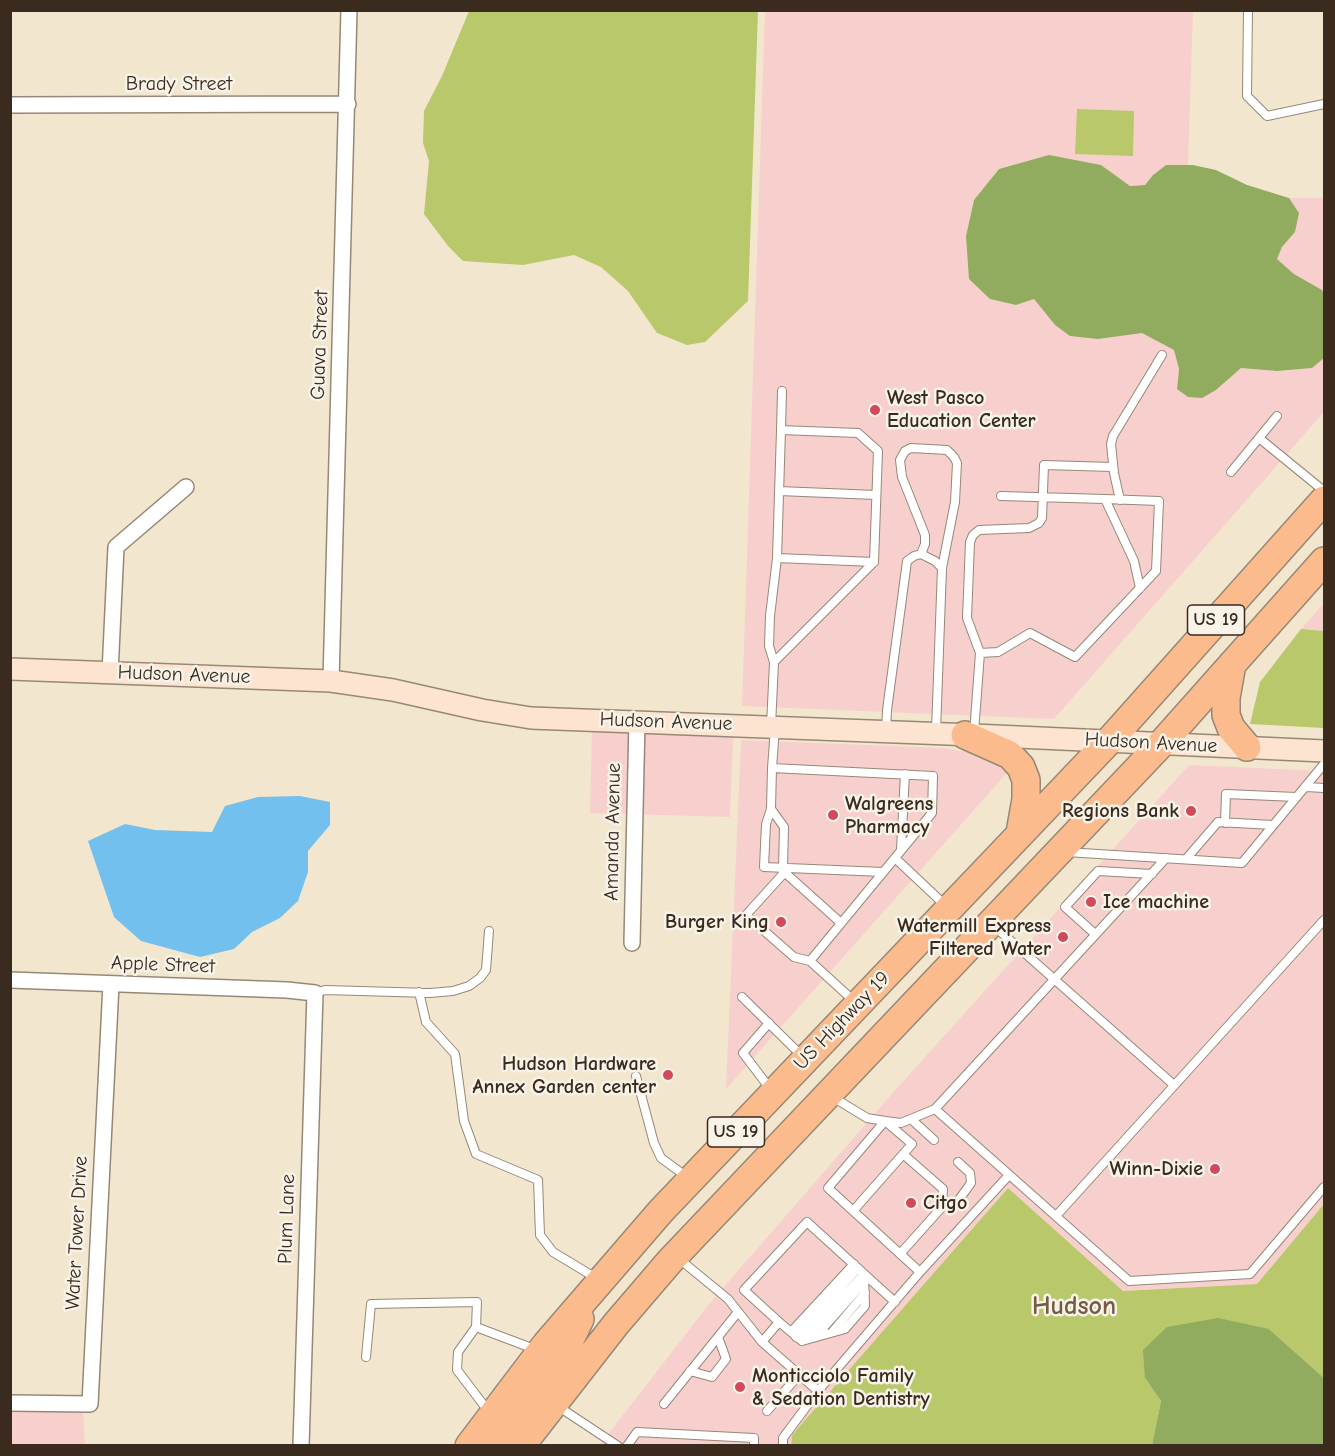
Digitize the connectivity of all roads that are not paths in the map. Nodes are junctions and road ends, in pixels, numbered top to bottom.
1 (349, 10) edge
2 (1248, 10) edge
3 (348, 104) junction
4 (1324, 104) edge
5 (10, 105) edge
6 (1162, 356) dead end
7 (782, 391) dead end
8 (1277, 416) dead end
9 (782, 430) junction
10 (1259, 438) junction
11 (1113, 467) junction
12 (1231, 472) dead end
13 (186, 487) dead end
14 (779, 491) junction
15 (1324, 491) edge
16 (876, 495) junction
17 (1001, 496) dead end
18 (1043, 497) junction
19 (1106, 499) junction
20 (1120, 500) junction
21 (1324, 500) edge
22 (921, 554) junction
23 (777, 558) junction
24 (1324, 561) edge
25 (874, 562) junction
26 (942, 568) junction
27 (1140, 588) junction
28 (980, 653) junction
29 (774, 662) junction
30 (1232, 664) junction
31 (10, 669) edge
32 (110, 673) junction
33 (331, 681) junction
34 (637, 721) junction
35 (773, 727) junction
36 (886, 731) junction
37 (936, 733) junction
38 (969, 735) junction
39 (1108, 741) junction
40 (1162, 743) junction
41 (1247, 747) junction
42 (1324, 751) edge
43 (1324, 764) edge
44 (772, 768) junction
45 (905, 774) junction
46 (1306, 787) junction
47 (1324, 788) edge
48 (1296, 798) junction
49 (771, 809) junction
50 (1225, 823) junction
51 (1273, 825) junction
52 (1020, 834) junction
53 (901, 850) junction
54 (1059, 851) junction
55 (895, 858) junction
56 (1166, 858) junction
57 (1186, 859) junction
58 (782, 869) junction
59 (883, 872) junction
60 (1152, 874) junction
61 (949, 909) junction
62 (1324, 920) edge
63 (841, 923) junction
64 (991, 923) junction
65 (489, 931) dead end
66 (1095, 934) junction
67 (632, 943) dead end
68 (810, 961) junction
69 (1055, 979) junction
70 (10, 980) edge
71 (111, 984) junction
72 (315, 993) junction
73 (418, 993) junction
74 (742, 997) dead end
75 (858, 1004) junction
76 (769, 1023) junction
77 (806, 1059) junction
78 (636, 1076) dead end
79 (1174, 1085) junction
80 (773, 1093) junction
81 (828, 1095) junction
82 (935, 1109) junction
83 (911, 1119) junction
84 (885, 1121) junction
85 (934, 1140) dead end
86 (903, 1154) junction
87 (958, 1162) dead end
88 (1009, 1175) junction
89 (691, 1180) junction
90 (1324, 1187) edge
91 (942, 1207) junction
92 (853, 1211) junction
93 (1056, 1216) junction
94 (900, 1254) junction
95 (675, 1256) junction
96 (860, 1272) junction
97 (920, 1272) junction
98 (600, 1281) junction
99 (895, 1302) junction
100 (738, 1312) junction
101 (779, 1322) junction
102 (476, 1327) junction
103 (718, 1337) junction
104 (796, 1337) junction
105 (816, 1337) junction
106 (762, 1342) junction
107 (541, 1351) junction
108 (366, 1358) dead end
109 (690, 1371) junction
110 (799, 1375) junction
111 (818, 1391) junction
112 (10, 1403) edge
113 (553, 1403) junction
114 (664, 1404) dead end
115 (767, 1412) dead end
116 (491, 1415) junction
117 (301, 1446) edge
118 (468, 1446) edge
119 (496, 1446) edge
120 (521, 1446) edge
121 (618, 1446) edge
122 (627, 1446) edge
123 (754, 1446) edge
124 (783, 1446) edge

1 - 3 street, Guava Street
2 - 4 lane
3 - 5 street, Brady Street
3 - 33 street, Guava Street
6 - 11 lane
7 - 9 lane
8 - 10 lane
9 - 14 lane
9 - 16 lane
10 - 12 lane
10 - 15 lane
11 - 18 lane
11 - 20 lane
13 - 32 street
14 - 16 lane
14 - 23 lane
16 - 25 lane
17 - 18 lane
18 - 19 lane
18 - 28 lane
19 - 20 lane
19 - 27 lane
20 - 27 lane
21 - 39 highway, US Highway 19 / US 19
22 - 26 lane
22 - 26 lane
22 - 36 lane
23 - 25 lane
23 - 29 lane
24 - 30 highway, US Highway 19 / US 19
25 - 29 lane
26 - 37 lane
27 - 28 lane
28 - 38 lane
29 - 35 lane
30 - 40 highway, US Highway 19 / US 19
30 - 41 highway
31 - 32 street, Hudson Avenue
32 - 33 street, Hudson Avenue
33 - 34 street, Hudson Avenue
34 - 35 street, Hudson Avenue
34 - 67 street, Amanda Avenue
35 - 36 street, Hudson Avenue
35 - 44 lane
36 - 37 street, Hudson Avenue
37 - 38 street, Hudson Avenue
38 - 39 street, Hudson Avenue
38 - 52 highway
39 - 40 street, Hudson Avenue
39 - 52 highway, US Highway 19 / US 19
40 - 41 street, Hudson Avenue
40 - 54 highway, US Highway 19 / US 19
41 - 42 street, Hudson Avenue
43 - 46 lane
44 - 45 lane
44 - 49 lane
45 - 53 lane
45 - 53 lane
46 - 47 lane
46 - 48 lane
48 - 50 lane
48 - 51 lane
49 - 58 lane
49 - 58 lane
50 - 51 lane
50 - 57 lane
51 - 57 lane
52 - 61 highway, US Highway 19 / US 19
53 - 55 lane
54 - 56 lane
54 - 64 highway, US Highway 19 / US 19
55 - 59 lane
55 - 61 lane
56 - 57 lane
56 - 60 lane
58 - 59 lane
58 - 63 lane
58 - 68 lane
59 - 63 lane
60 - 66 lane
60 - 66 lane
61 - 75 highway, US Highway 19 / US 19
62 - 79 lane
63 - 68 lane
64 - 69 lane
64 - 81 highway, US Highway 19 / US 19
65 - 73 lane
66 - 69 lane
68 - 75 lane
69 - 79 lane
69 - 82 lane
70 - 71 street, Apple Street
71 - 72 street, Apple Street
71 - 112 street, Water Tower Drive
72 - 73 lane
72 - 117 street, Plum Lane
73 - 98 lane
74 - 76 lane
75 - 77 highway, US Highway 19 / US 19
76 - 77 lane
76 - 80 lane
77 - 80 highway, US Highway 19 / US 19
78 - 89 lane
79 - 93 lane
80 - 89 highway, US Highway 19 / US 19
81 - 84 lane
81 - 95 highway, US Highway 19 / US 19
82 - 83 lane
82 - 88 lane
83 - 84 lane
83 - 85 lane
84 - 86 lane
84 - 92 lane
86 - 91 lane
86 - 92 lane
87 - 91 lane
88 - 93 lane
88 - 97 lane
89 - 98 highway, US Highway 19 / US 19
90 - 93 lane
91 - 94 lane
92 - 94 lane
94 - 97 lane
95 - 100 lane
95 - 113 highway, US Highway 19 / US 19
96 - 99 lane
96 - 101 lane
96 - 104 lane
96 - 104 lane
96 - 105 lane
96 - 105 lane
97 - 99 lane
98 - 107 highway, US Highway 19 / US 19
98 - 119 highway
99 - 111 lane
100 - 103 lane
100 - 106 lane
101 - 104 lane
101 - 106 lane
102 - 107 lane
102 - 108 lane
102 - 116 lane
103 - 109 lane
103 - 109 lane
104 - 105 lane
106 - 110 lane
107 - 116 highway, US Highway 19 / US 19
109 - 114 lane
110 - 111 lane
110 - 115 lane
111 - 124 lane
113 - 120 highway, US Highway 19 / US 19
113 - 121 lane
116 - 118 highway, US Highway 19 / US 19
122 - 123 lane

